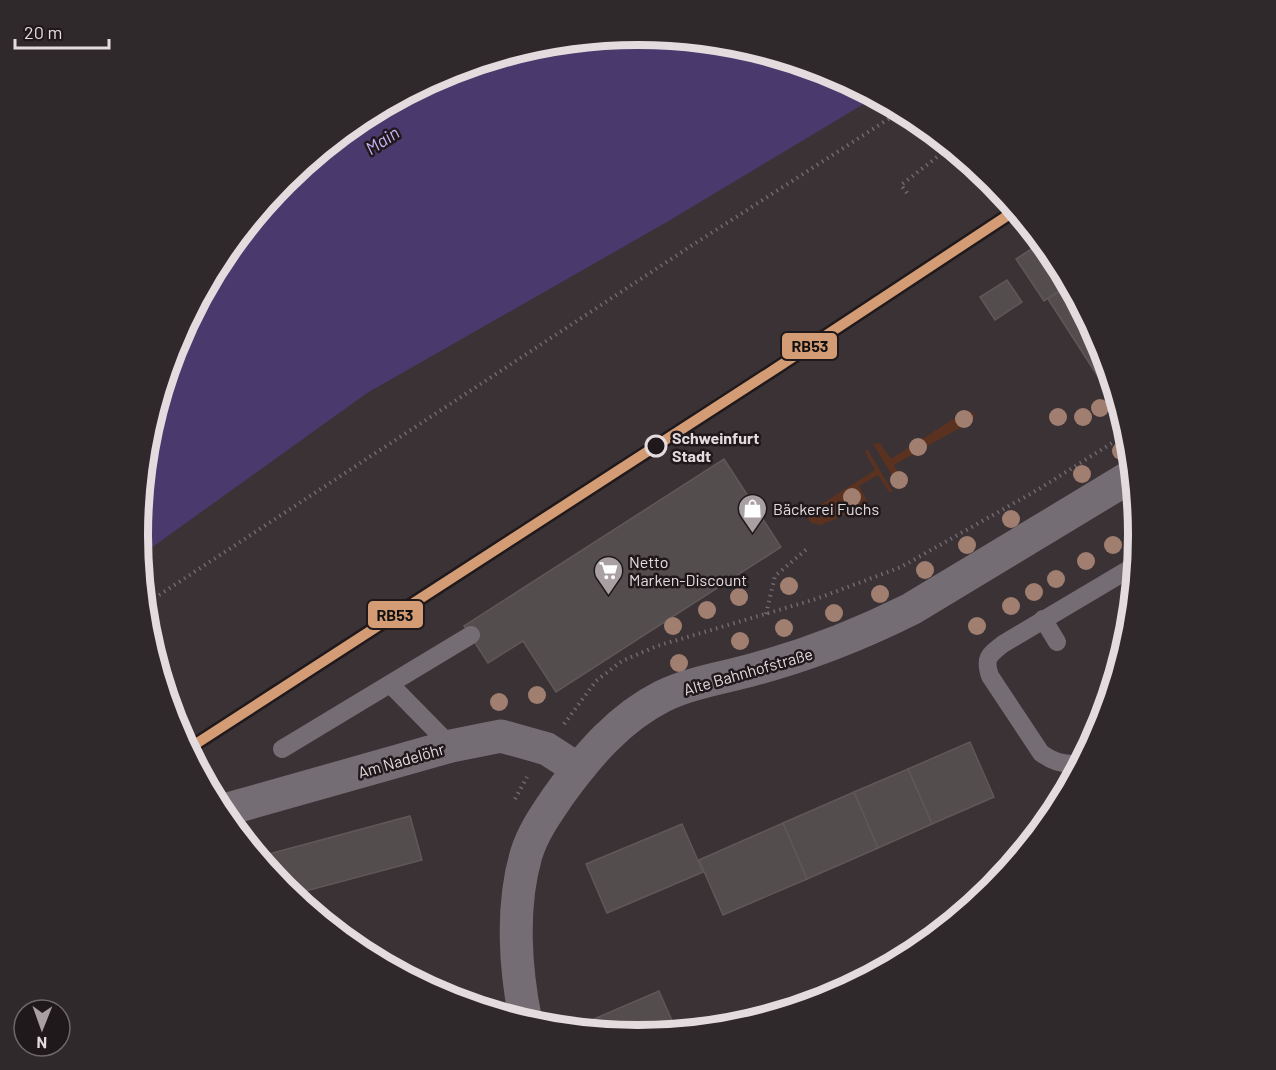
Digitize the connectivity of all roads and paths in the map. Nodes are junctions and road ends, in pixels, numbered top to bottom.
1 (892, 117) edge
2 (943, 152) edge
3 (907, 193) dead end
4 (1119, 439) edge
5 (1125, 479) edge
6 (808, 548) dead end
7 (1127, 571) edge
8 (152, 600) edge
9 (766, 615) junction
10 (1043, 620) junction
11 (471, 635) dead end
12 (1058, 642) dead end
13 (390, 684) junction
14 (451, 746) junction
15 (282, 749) dead end
16 (547, 749) junction
17 (1071, 764) edge
18 (578, 769) junction
19 (232, 808) edge
20 (524, 1011) edge

1 - 8 path
2 - 3 path
4 - 9 path
5 - 18 street, Alte Bahnhofstraße
6 - 9 path
7 - 10 lane
9 - 16 path
10 - 12 lane
10 - 17 lane
11 - 13 lane
13 - 14 lane
13 - 15 lane
14 - 16 street, Am Nadelöhr
14 - 19 street, Am Nadelöhr
16 - 18 street, Am Nadelöhr
18 - 20 street, Alte Bahnhofstraße

